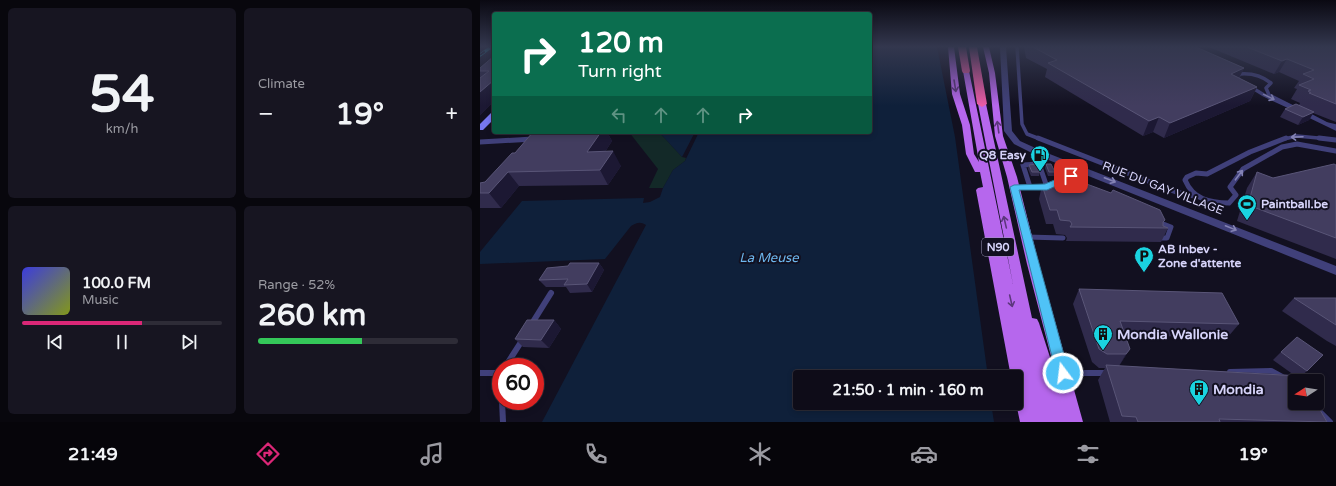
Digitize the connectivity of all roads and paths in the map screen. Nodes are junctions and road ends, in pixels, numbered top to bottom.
1 (953, 67) edge
2 (965, 67) edge
3 (976, 67) edge
4 (991, 67) edge
5 (1004, 67) edge
6 (1018, 67) edge
7 (966, 71) junction
8 (1241, 81) edge
9 (1245, 84) edge
10 (982, 104) joint
11 (492, 117) edge
12 (1336, 126) edge
13 (480, 128) edge
14 (1336, 130) edge
15 (537, 139) edge
16 (1336, 140) edge
17 (480, 142) edge
18 (1336, 151) edge
19 (1047, 156) junction
20 (1038, 164) junction
21 (978, 170) junction
22 (1084, 170) junction
23 (1014, 187) junction
24 (1030, 187) junction
25 (1047, 187) junction
26 (1197, 197) junction
27 (1150, 218) edge
28 (1026, 237) junction
29 (1063, 238) dead end
30 (1159, 238) edge
31 (1336, 271) edge
32 (1020, 287) junction
33 (551, 293) dead end
34 (511, 358) edge
35 (1225, 372) edge
36 (480, 373) edge
37 (492, 373) edge
38 (1063, 373) junction
39 (1118, 373) edge
40 (1288, 381) edge
41 (502, 410) edge
42 (1318, 410) edge
43 (503, 422) edge
44 (1027, 422) edge
45 (1038, 422) edge
46 (1050, 422) edge
47 (1064, 422) edge
48 (1076, 422) edge
49 (1330, 422) edge

1 -> 21 main road, N90
2 - 7 highway
3 - 10 highway
23 -> 4 main road, N90
5 - 19 street, RUE DU GAY VILLAGE
6 - 26 lane
7 - 21 main road, N90
7 -> 45 main road, N90
8 - 12 lane
9 -> 14 lane
32 -> 10 main road, N90
11 - 13 street
15 - 17 lane
16 -> 26 lane
26 -> 18 lane
19 - 20 lane
19 - 22 street, RUE DU GAY VILLAGE
20 - 24 lane
20 - 25 lane
21 - 44 main road, N90
22 - 25 lane
22 -> 31 street, RUE DU GAY VILLAGE
23 - 24 lane
23 - 28 main road, N90
24 - 25 lane
27 - 30 lane
28 - 29 lane
28 - 38 main road, N90
32 - 46 main road, N90
32 - 47 main road
33 - 34 lane
35 - 40 lane
36 - 37 lane
38 - 39 lane
38 - 48 main road, N90
41 - 43 lane
42 - 49 lane

